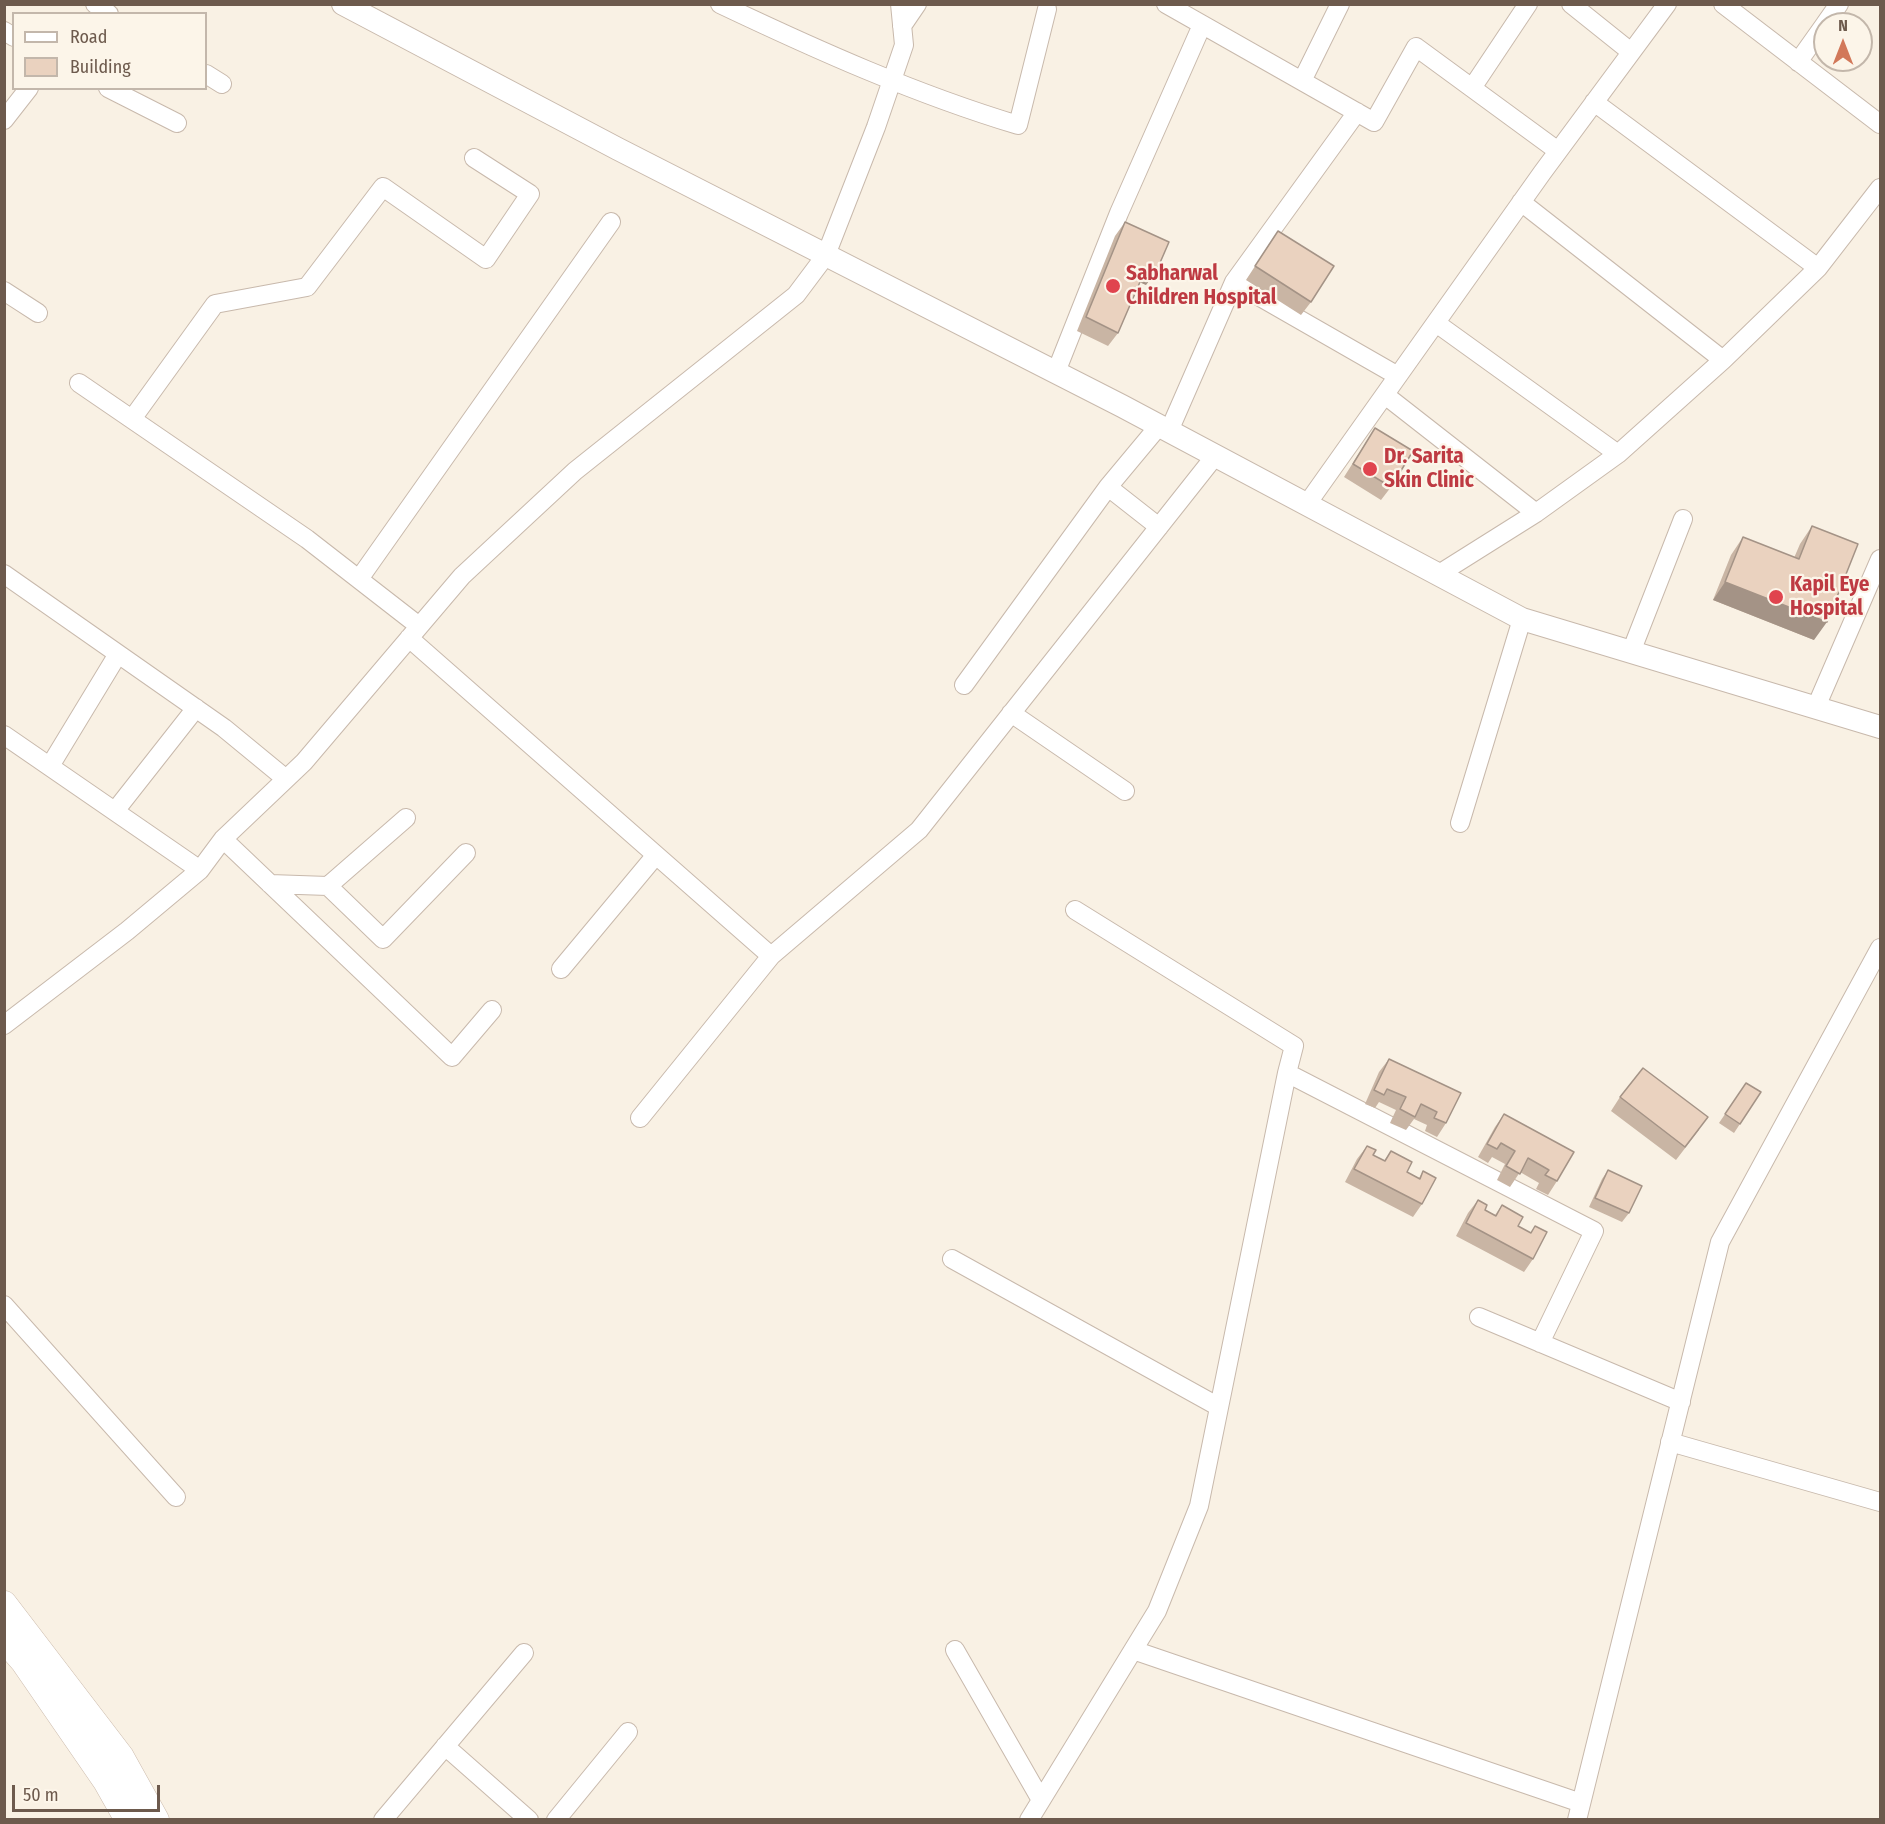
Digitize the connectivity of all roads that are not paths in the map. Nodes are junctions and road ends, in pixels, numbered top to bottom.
1 (344, 4) edge
2 (720, 4) edge
3 (900, 4) edge
4 (917, 4) edge
5 (1166, 4) edge
6 (1340, 4) edge
7 (1528, 4) edge
8 (1571, 4) edge
9 (1667, 4) edge
10 (1723, 4) edge
11 (1047, 9) dead end
12 (1202, 25) junction
13 (902, 26) junction
14 (1813, 41) edge
15 (1631, 52) junction
16 (1798, 62) junction
17 (207, 75) edge
18 (1302, 81) junction
19 (892, 82) junction
20 (222, 84) dead end
21 (1472, 88) junction
22 (27, 90) edge
23 (112, 90) edge
24 (1594, 102) junction
25 (1357, 112) junction
26 (4, 120) edge
27 (177, 123) dead end
28 (1881, 124) edge
29 (1558, 151) junction
30 (474, 158) dead end
31 (1878, 196) edge
32 (1521, 202) junction
33 (611, 222) dead end
34 (826, 255) junction
35 (1818, 268) junction
36 (1234, 282) junction
37 (4, 291) edge
38 (38, 313) dead end
39 (1436, 323) junction
40 (1723, 360) junction
41 (1056, 372) junction
42 (1398, 376) junction
43 (79, 382) dead end
44 (1384, 395) junction
45 (132, 419) junction
46 (1163, 429) junction
47 (1618, 454) junction
48 (1215, 456) junction
49 (1108, 487) junction
50 (1307, 504) junction
51 (1536, 513) junction
52 (1683, 519) dead end
53 (1159, 527) junction
54 (1881, 559) edge
55 (1439, 574) junction
56 (359, 579) junction
57 (8, 584) edge
58 (1522, 619) junction
59 (414, 632) junction
60 (1631, 652) junction
61 (118, 654) junction
62 (964, 685) dead end
63 (1816, 707) junction
64 (196, 708) junction
65 (1011, 713) junction
66 (1881, 727) edge
67 (4, 735) edge
68 (50, 766) junction
69 (286, 779) junction
70 (1125, 791) dead end
71 (115, 811) junction
72 (406, 818) dead end
73 (1460, 823) dead end
74 (223, 839) junction
75 (466, 853) dead end
76 (656, 855) junction
77 (200, 870) junction
78 (270, 884) junction
79 (328, 886) junction
80 (1075, 910) dead end
81 (1881, 948) edge
82 (771, 956) junction
83 (561, 969) dead end
84 (492, 1010) dead end
85 (4, 1025) edge
86 (1287, 1073) junction
87 (640, 1118) dead end
88 (952, 1259) dead end
89 (4, 1305) edge
90 (1479, 1317) dead end
91 (1540, 1343) junction
92 (1681, 1402) junction
93 (1219, 1407) junction
94 (1670, 1442) junction
95 (176, 1497) dead end
96 (1881, 1502) edge
97 (4, 1604) edge
98 (4, 1639) edge
99 (955, 1650) dead end
100 (1133, 1650) junction
101 (524, 1653) dead end
102 (628, 1732) dead end
103 (445, 1746) junction
104 (1041, 1800) junction
105 (1579, 1811) edge
106 (128, 1820) edge
107 (156, 1820) edge
108 (383, 1820) edge
109 (529, 1820) edge
110 (556, 1820) edge
111 (1029, 1820) edge

1 - 34 street
2 - 19 street
3 - 13 street
4 - 13 street
5 - 12 street
6 - 18 street
7 - 21 street
8 - 15 street
9 - 15 street
10 - 16 street
11 - 19 street
12 - 18 street
12 - 41 street
13 - 19 street
14 - 16 street
15 - 24 street
16 - 28 street
17 - 20 street
18 - 25 street
19 - 34 street
21 - 25 street
21 - 29 street
22 - 26 street
23 - 27 street
24 - 29 street
24 - 35 street
25 - 36 street
29 - 32 street
30 - 45 street
31 - 35 street
32 - 39 street
32 - 40 street
33 - 56 street
34 - 41 street
34 - 59 street
35 - 40 street
36 - 42 street
36 - 46 street
37 - 38 street
39 - 42 street
39 - 47 street
40 - 47 street
41 - 46 street
42 - 44 street
43 - 45 street
44 - 50 street
44 - 51 street
45 - 56 street
46 - 48 street
46 - 49 street
47 - 51 street
48 - 50 street
48 - 53 street
49 - 53 street
49 - 62 street
50 - 55 street
51 - 55 street
52 - 60 street
53 - 65 street
54 - 63 street
55 - 58 street
56 - 59 street
57 - 61 street
58 - 60 street
58 - 73 street
59 - 69 street
59 - 76 street
60 - 63 street
61 - 64 street
61 - 68 street
63 - 66 street
64 - 69 street
64 - 71 street
65 - 70 street
65 - 82 street
67 - 68 street
68 - 71 street
69 - 74 street
71 - 77 street
72 - 79 street
74 - 77 street
74 - 78 street
75 - 79 street
76 - 82 street
76 - 83 street
77 - 85 street
78 - 79 street
78 - 84 street
80 - 86 street
81 - 92 street
82 - 87 street
86 - 91 street
86 - 93 street
88 - 93 street
89 - 95 street
90 - 91 street
91 - 92 street
92 - 94 street
93 - 100 street
94 - 96 street
94 - 105 street
97 - 107 main road
98 - 106 main road
99 - 104 street
100 - 104 street
100 - 105 street
101 - 103 street
102 - 110 street
103 - 108 street
103 - 109 street
104 - 111 street

